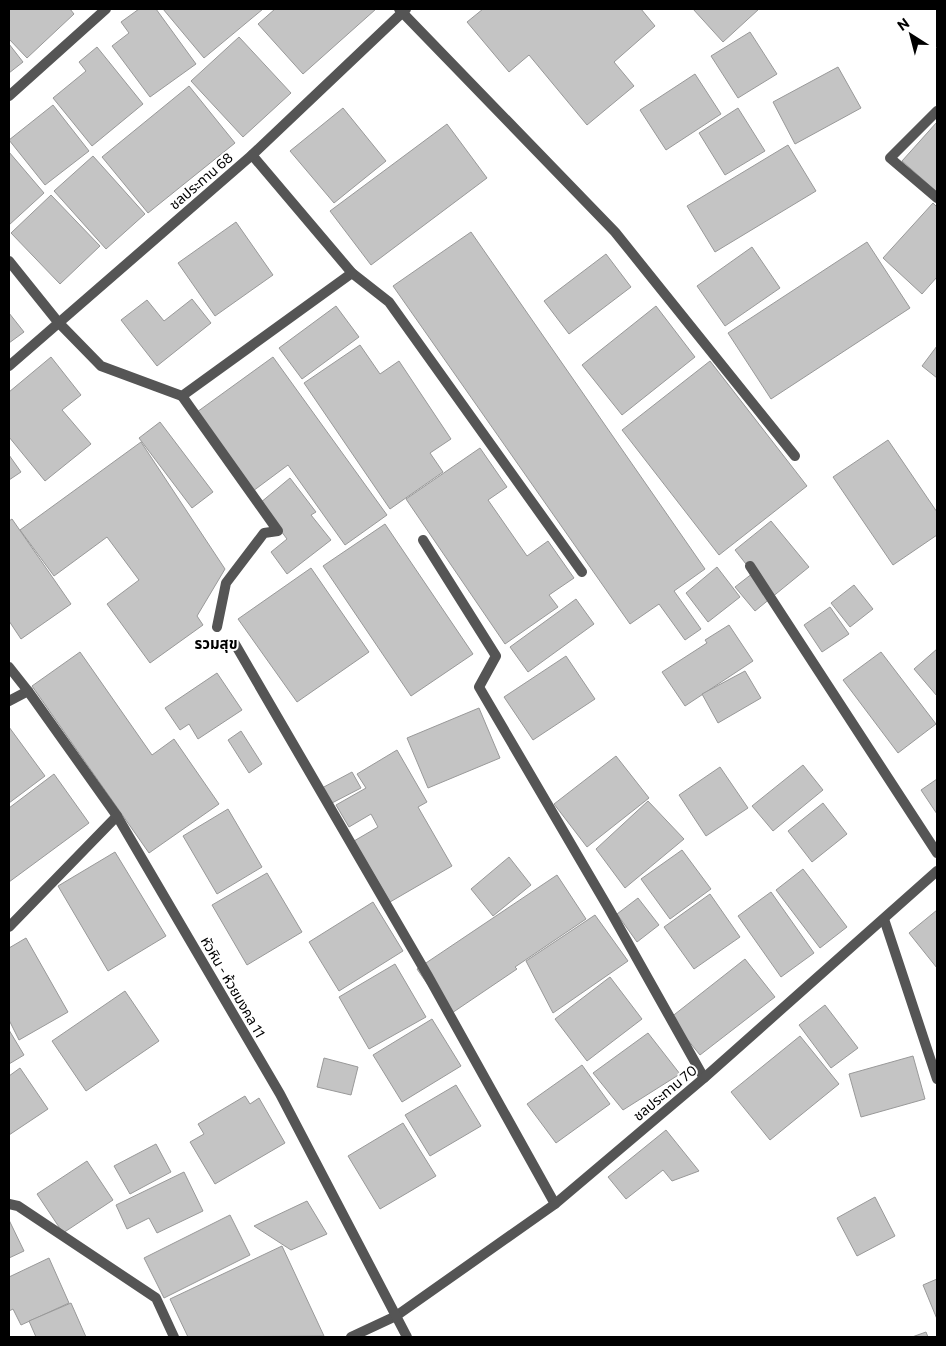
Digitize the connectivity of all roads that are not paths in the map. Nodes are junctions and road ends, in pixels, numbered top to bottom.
1 (106, 9) edge
2 (402, 10) edge
3 (9, 96) edge
4 (937, 111) edge
5 (252, 155) junction
6 (937, 198) edge
7 (9, 261) edge
8 (352, 273) junction
9 (58, 322) junction
10 (9, 366) edge
11 (182, 396) junction
12 (795, 456) dead end
13 (423, 540) dead end
14 (750, 566) dead end
15 (582, 572) dead end
16 (217, 627) dead end
17 (235, 644) dead end
18 (9, 667) edge
19 (28, 691) junction
20 (9, 701) edge
21 (117, 816) junction
22 (937, 853) edge
23 (937, 871) edge
24 (884, 919) junction
25 (9, 927) edge
26 (704, 1078) junction
27 (937, 1079) edge
28 (9, 1204) edge
29 (555, 1204) junction
30 (396, 1316) junction
31 (174, 1337) edge
32 (351, 1337) edge
33 (407, 1337) edge

1 - 3 street
2 - 5 street, ชลประทาน 68
2 - 12 street
4 - 6 street
5 - 8 street
5 - 9 street, ชลประทาน 68
7 - 9 street
8 - 11 street
8 - 15 street
9 - 10 street, ชลประทาน 68
9 - 11 street
11 - 16 street
13 - 26 street
14 - 22 street
17 - 29 street
18 - 19 street, หัวหิน - ห้วยมงคล 11
19 - 20 street
19 - 21 street, หัวหิน - ห้วยมงคล 11
21 - 25 street
21 - 30 street, หัวหิน - ห้วยมงคล 11
23 - 24 street, ชลประทาน 70
24 - 26 street, ชลประทาน 70
24 - 27 street
26 - 29 street, ชลประทาน 70
28 - 31 street
29 - 30 street, ชลประทาน 70
30 - 32 street, ชลประทาน 70
30 - 33 street, หัวหิน - ห้วยมงคล 11

